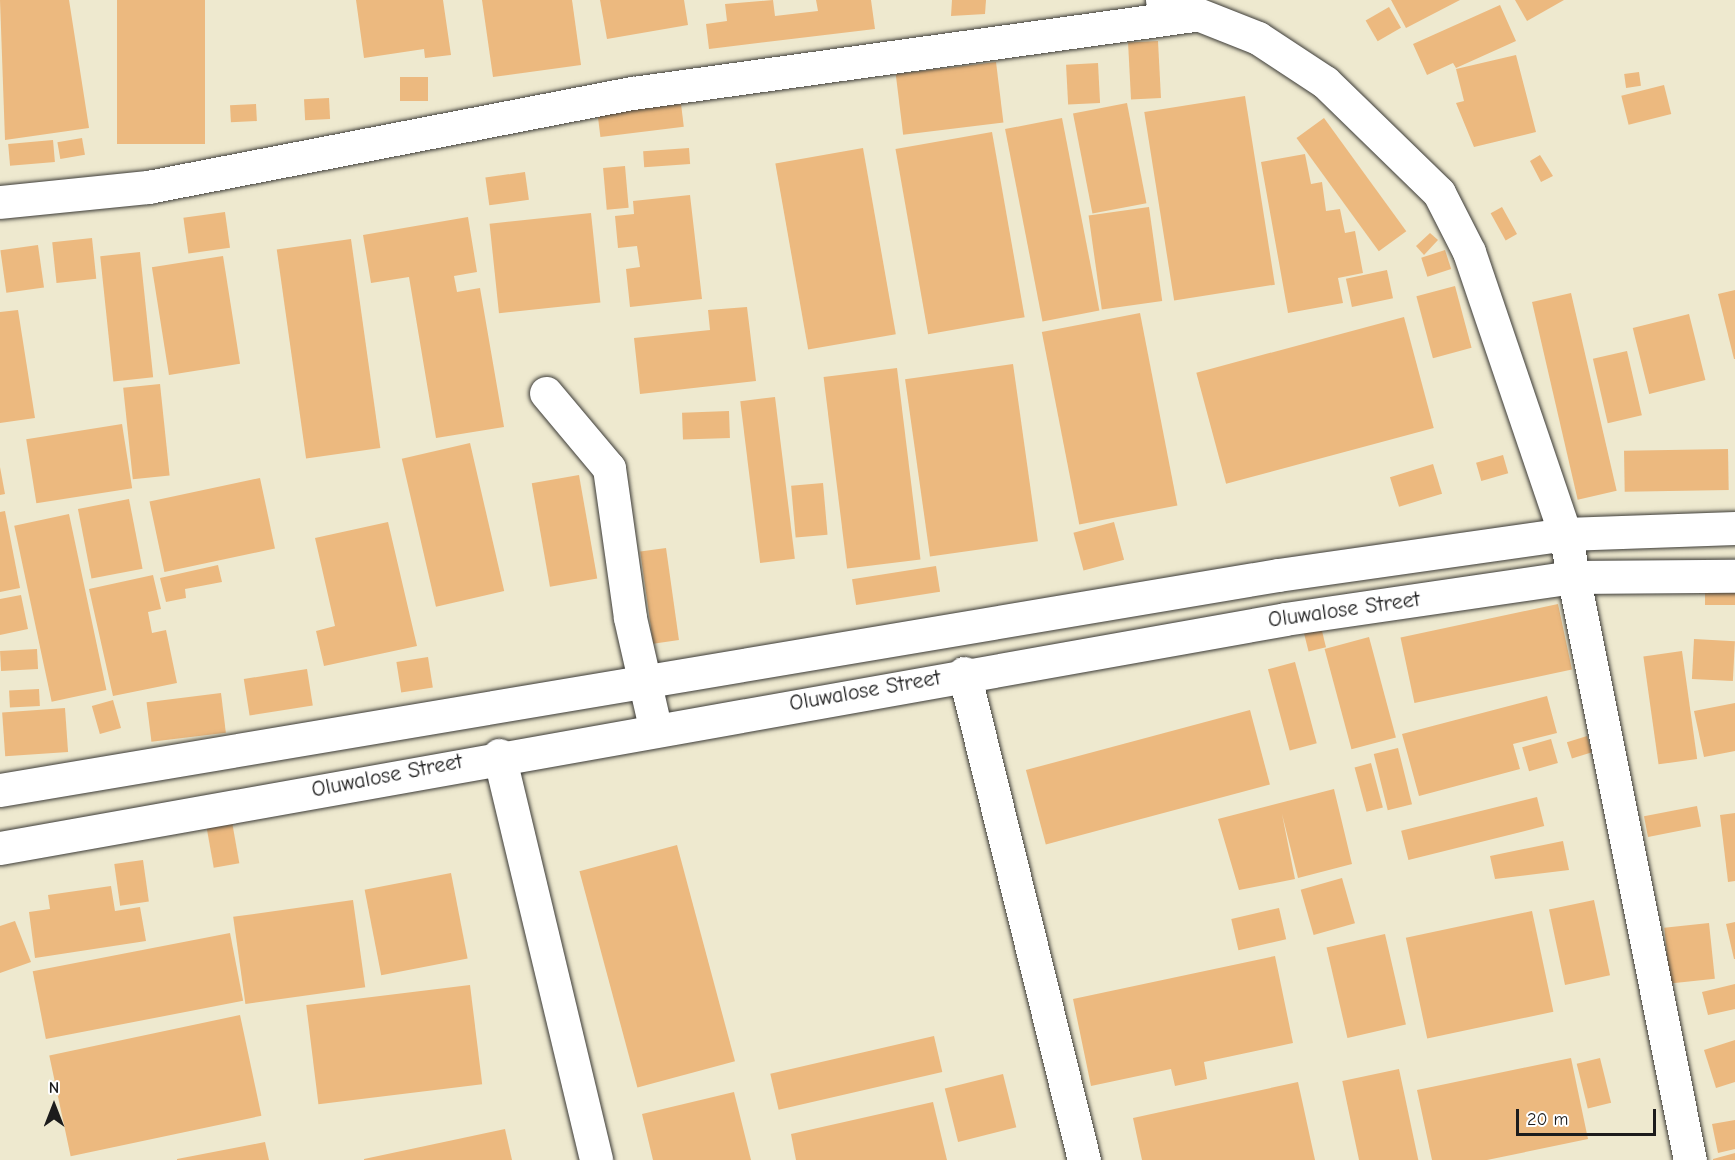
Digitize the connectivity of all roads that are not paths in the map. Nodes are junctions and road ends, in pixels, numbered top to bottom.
1 (1162, 0) edge
2 (1194, 15) junction
3 (0, 202) edge
4 (546, 393) dead end
5 (1735, 528) edge
6 (1565, 534) junction
7 (1735, 576) edge
8 (1572, 577) junction
9 (964, 673) junction
10 (646, 679) junction
11 (655, 727) junction
12 (499, 755) junction
13 (0, 790) edge
14 (0, 848) edge
15 (596, 1160) edge
16 (1084, 1160) edge
17 (1690, 1160) edge

1 - 2 street
2 - 3 street
2 - 6 street
4 - 10 street
5 - 6 street, Oluwalose Street
6 - 8 street
6 - 10 street, Oluwalose Street
7 - 8 street, Oluwalose Street
8 - 9 street, Oluwalose Street
8 - 17 street
9 - 11 street, Oluwalose Street
9 - 16 street
10 - 11 street
10 - 13 street, Oluwalose Street
11 - 12 street, Oluwalose Street
12 - 14 street, Oluwalose Street
12 - 15 street

